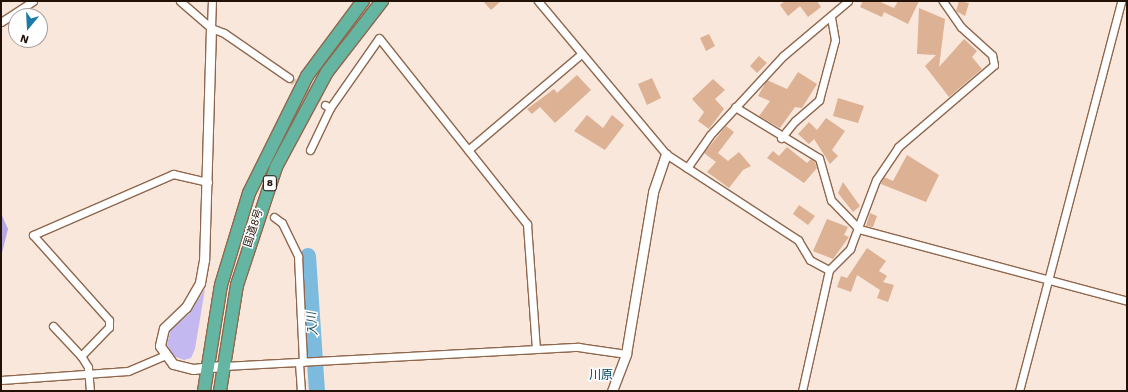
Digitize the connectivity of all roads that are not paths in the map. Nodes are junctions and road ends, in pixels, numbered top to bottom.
1 (33, 1) edge
2 (180, 1) edge
3 (212, 1) edge
4 (363, 1) edge
5 (382, 1) edge
6 (538, 1) edge
7 (848, 1) edge
8 (943, 1) edge
9 (1120, 1) edge
10 (831, 17) junction
11 (1, 22) edge
12 (211, 28) junction
13 (580, 56) junction
14 (289, 78) tunnel mouth
15 (735, 107) junction
16 (781, 138) junction
17 (310, 150) dead end
18 (468, 150) junction
19 (666, 154) junction
20 (687, 168) junction
21 (208, 182) junction
22 (274, 217) dead end
23 (859, 229) junction
24 (829, 270) junction
25 (1048, 280) junction
26 (1127, 301) edge
27 (54, 326) dead end
28 (536, 349) junction
29 (626, 354) junction
30 (81, 356) junction
31 (164, 356) junction
32 (301, 362) junction
33 (224, 366) junction
34 (206, 368) junction
35 (89, 373) junction
36 (1, 380) edge
37 (90, 391) edge
38 (204, 391) edge
39 (220, 391) edge
40 (301, 391) edge
41 (612, 391) edge
42 (802, 391) edge
43 (1019, 391) edge

1 - 11 street
2 - 12 street
3 - 12 street
4 - 34 highway, 国道8号 / 8
5 - 33 highway, 国道8号 / 8
6 - 13 street
7 - 10 street
8 - 23 street
9 - 25 street
10 - 15 street
10 - 16 street
12 - 14 street
12 - 21 street
13 - 18 street
13 - 19 street
15 - 16 street
15 - 20 street
16 - 23 street
17 - 18 street
18 - 28 street
19 - 20 street
19 - 29 street
20 - 24 street
21 - 30 street
21 - 31 street
22 - 32 street
23 - 24 street
23 - 25 street
24 - 42 street
25 - 26 street
25 - 43 street
27 - 30 street
28 - 29 street
28 - 32 street
29 - 41 street
30 - 35 street
31 - 34 street
31 - 35 street
32 - 33 street
32 - 40 street
33 - 34 street
33 - 39 highway, 国道8号 / 8
34 - 38 highway, 国道8号 / 8
35 - 36 street
35 - 37 street

